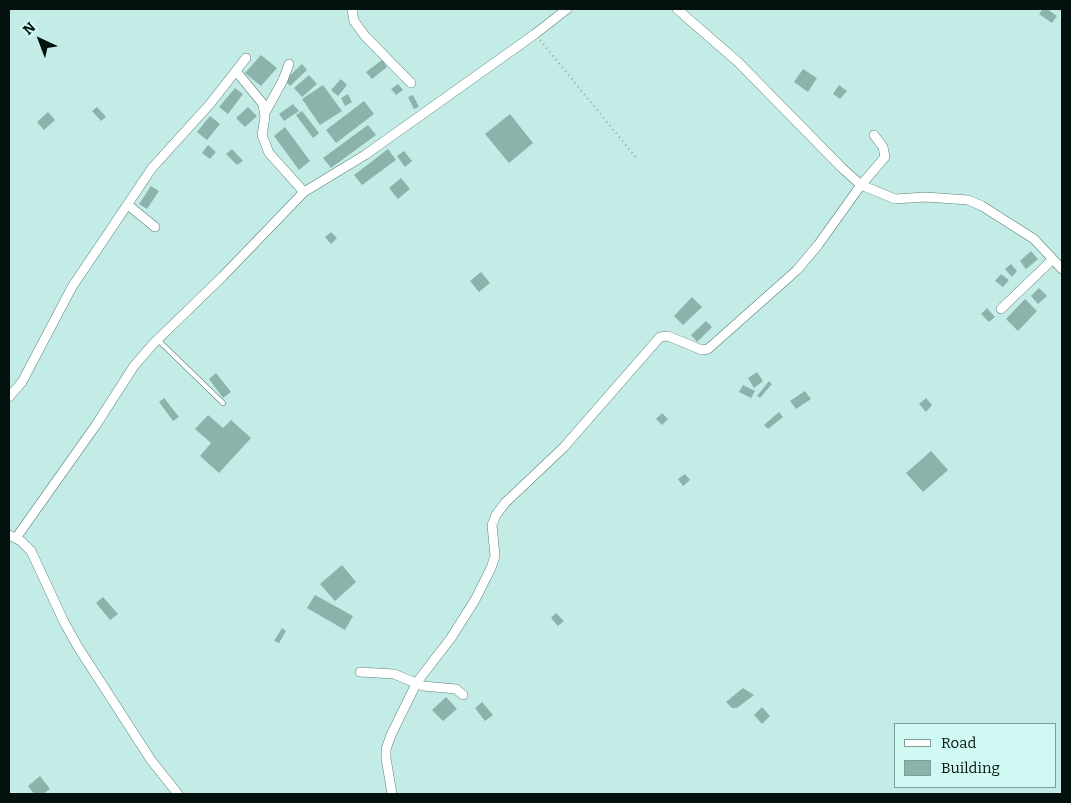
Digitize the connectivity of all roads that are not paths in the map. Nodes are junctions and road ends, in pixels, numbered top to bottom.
1 (352, 9) edge
2 (567, 9) edge
3 (677, 9) edge
4 (246, 58) dead end
5 (289, 64) dead end
6 (236, 71) junction
7 (411, 82) dead end
8 (266, 111) junction
9 (874, 135) dead end
10 (861, 185) junction
11 (304, 192) junction
12 (128, 205) junction
13 (155, 227) dead end
14 (1052, 260) junction
15 (1062, 269) edge
16 (1001, 309) dead end
17 (158, 340) junction
18 (9, 397) edge
19 (223, 403) dead end
20 (12, 536) edge
21 (360, 672) dead end
22 (416, 682) junction
23 (463, 695) dead end
24 (178, 794) edge
25 (392, 794) edge

1 - 7 street
2 - 11 street
3 - 10 street
4 - 6 street
5 - 8 street
6 - 8 street
6 - 12 street
8 - 11 street
9 - 10 street
10 - 14 street
10 - 22 street
11 - 17 street
12 - 13 street
12 - 18 street
14 - 15 street
14 - 16 street
17 - 19 lane
17 - 20 street
20 - 24 street
21 - 22 street
22 - 23 street
22 - 25 street

